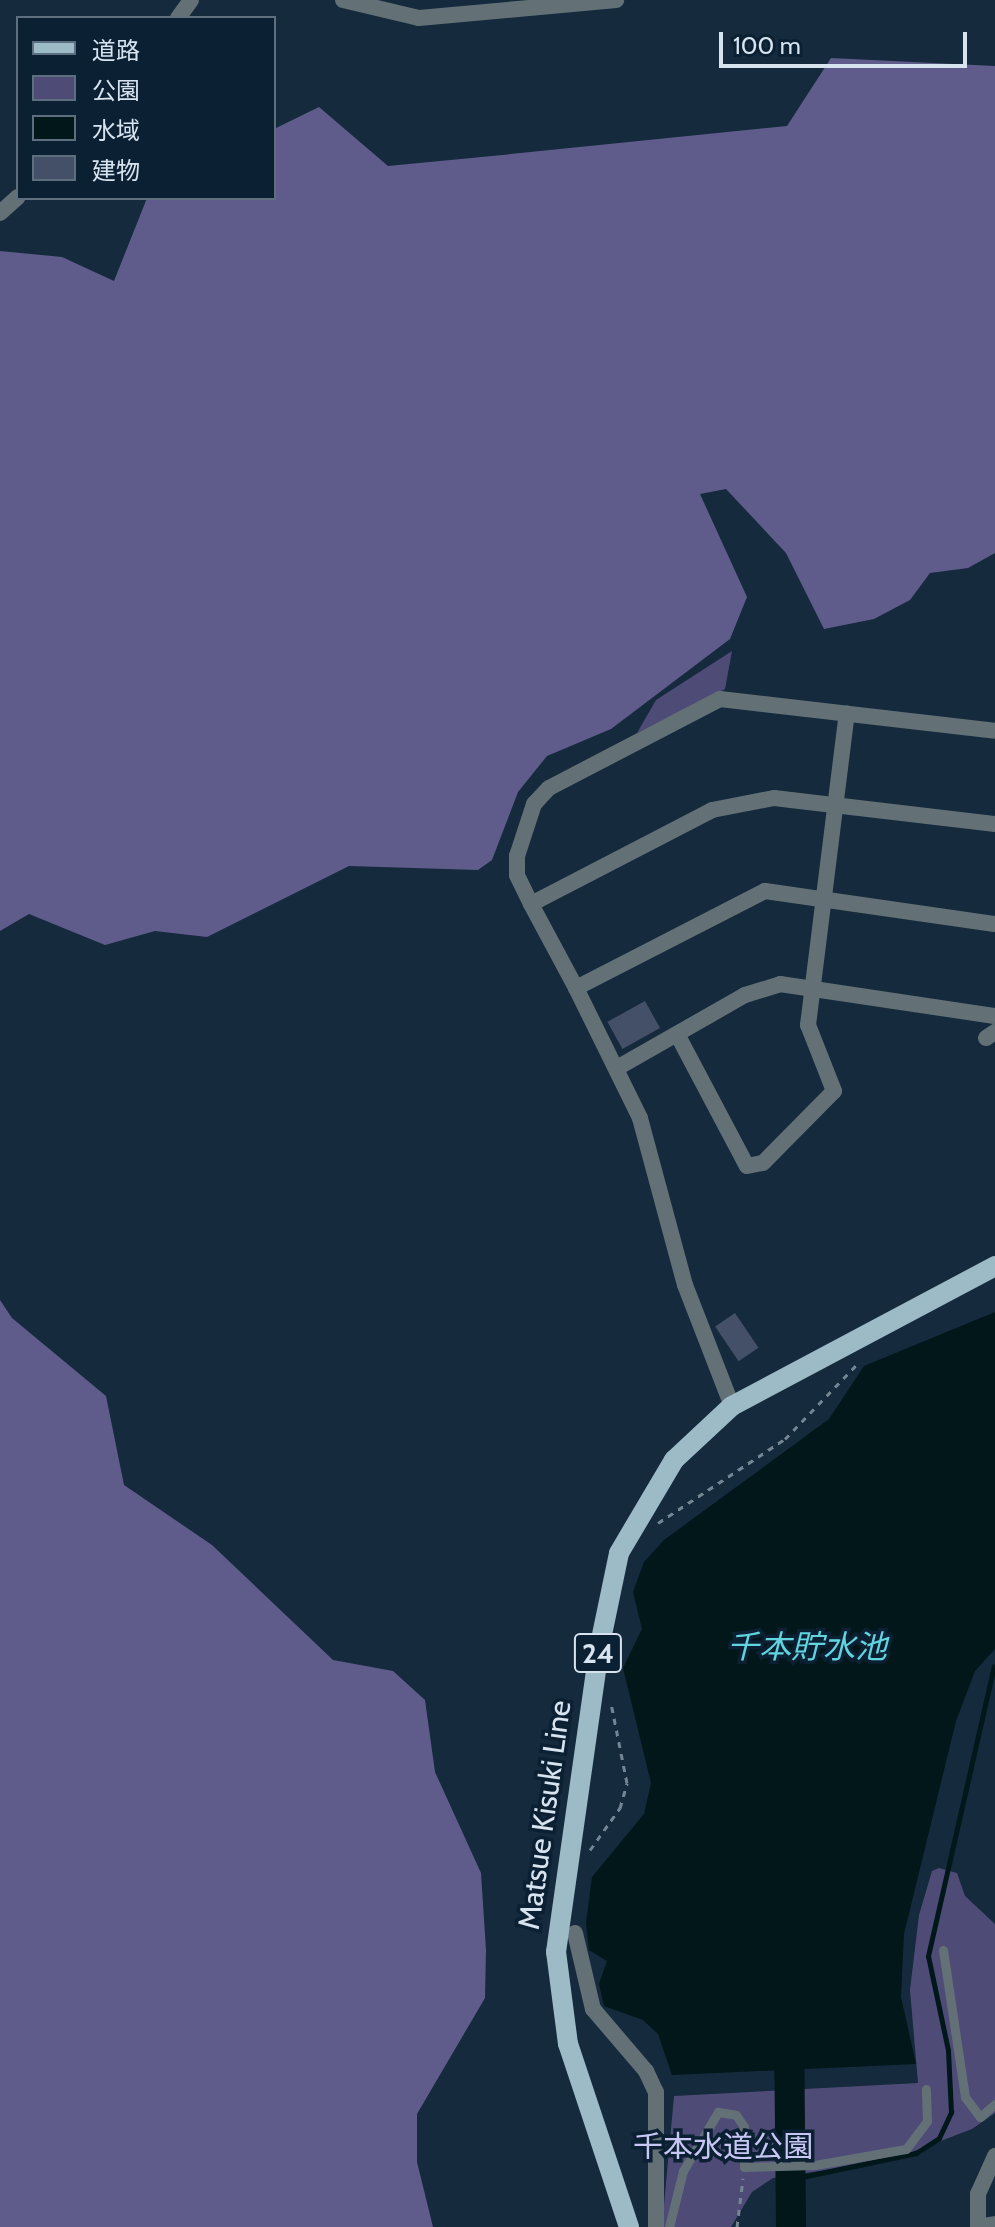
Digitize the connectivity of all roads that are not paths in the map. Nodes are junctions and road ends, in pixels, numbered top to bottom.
1 (343, 0) edge
2 (616, 0) edge
3 (16, 199) edge
4 (0, 213) edge
5 (847, 713) junction
6 (995, 731) edge
7 (836, 803) junction
8 (995, 824) edge
9 (824, 897) junction
10 (531, 904) junction
11 (995, 924) edge
12 (813, 985) junction
13 (576, 988) junction
14 (995, 1016) edge
15 (677, 1034) junction
16 (617, 1068) junction
17 (995, 1266) edge
18 (732, 1406) junction
19 (575, 1933) dead end
20 (943, 1950) dead end
21 (926, 2089) dead end
22 (995, 2104) edge
23 (995, 2156) edge
24 (995, 2224) edge
25 (629, 2227) edge
26 (656, 2227) edge
27 (669, 2227) edge
28 (978, 2227) edge

1 - 2 street
3 - 4 street
5 - 6 street
5 - 7 street
5 - 10 street
7 - 8 street
7 - 9 street
7 - 10 street
9 - 11 street
9 - 12 street
9 - 13 street
10 - 13 street
12 - 14 street
12 - 15 street
12 - 15 street
13 - 16 street
15 - 16 street
16 - 18 street
17 - 18 main road, Matsue Kisuki Line / 24
18 - 25 main road, Matsue Kisuki Line / 24
19 - 26 street
20 - 22 lane
21 - 27 lane
23 - 28 street
24 - 28 street

